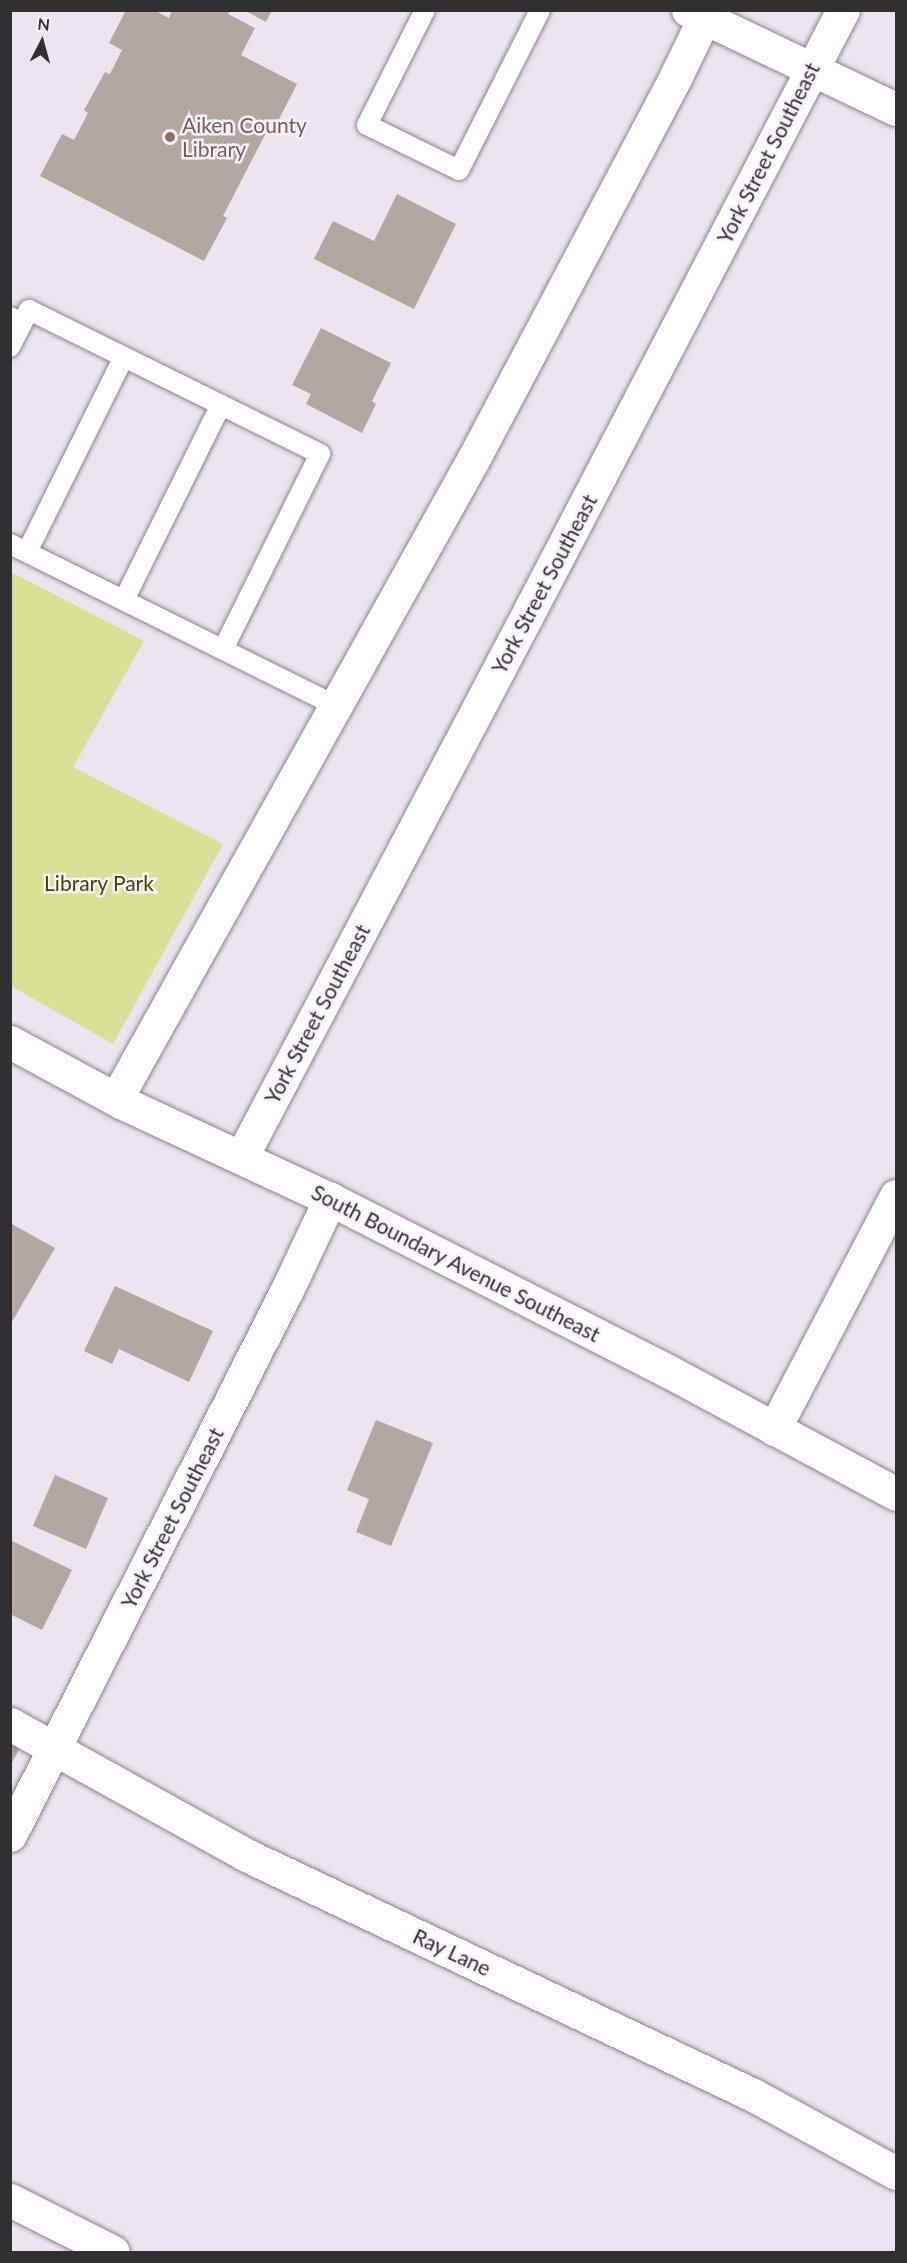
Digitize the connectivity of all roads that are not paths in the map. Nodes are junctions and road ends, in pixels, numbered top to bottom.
1 (425, 10) edge
2 (540, 10) edge
3 (843, 10) edge
4 (700, 13) edge
5 (812, 69) junction
6 (897, 109) edge
7 (16, 320) edge
8 (10, 347) edge
9 (123, 357) junction
10 (221, 405) junction
11 (19, 548) edge
12 (124, 600) junction
13 (223, 649) junction
14 (335, 705) junction
15 (10, 1042) edge
16 (116, 1099) junction
17 (242, 1156) junction
18 (897, 1196) edge
19 (330, 1199) junction
20 (774, 1429) junction
21 (897, 1494) edge
22 (10, 1724) edge
23 (56, 1747) junction
24 (10, 1835) edge
25 (897, 2173) edge
26 (10, 2200) edge
27 (113, 2253) edge

1 - 2 lane
3 - 5 street, York Street Southeast
4 - 5 street
4 - 14 street
5 - 6 street
5 - 17 street, York Street Southeast
7 - 8 lane
7 - 9 lane
9 - 10 lane
9 - 11 lane
10 - 12 lane
10 - 13 lane
11 - 12 lane
12 - 13 lane
13 - 14 lane
14 - 16 street
15 - 16 street, South Boundary Avenue Southeast
16 - 17 street, South Boundary Avenue Southeast
17 - 19 street, South Boundary Avenue Southeast
18 - 20 street
19 - 20 street, South Boundary Avenue Southeast
19 - 23 street, York Street Southeast
20 - 21 street, South Boundary Avenue Southeast
22 - 23 street, Ray Lane
23 - 24 street, York Street Southeast
23 - 25 street, Ray Lane
26 - 27 street

